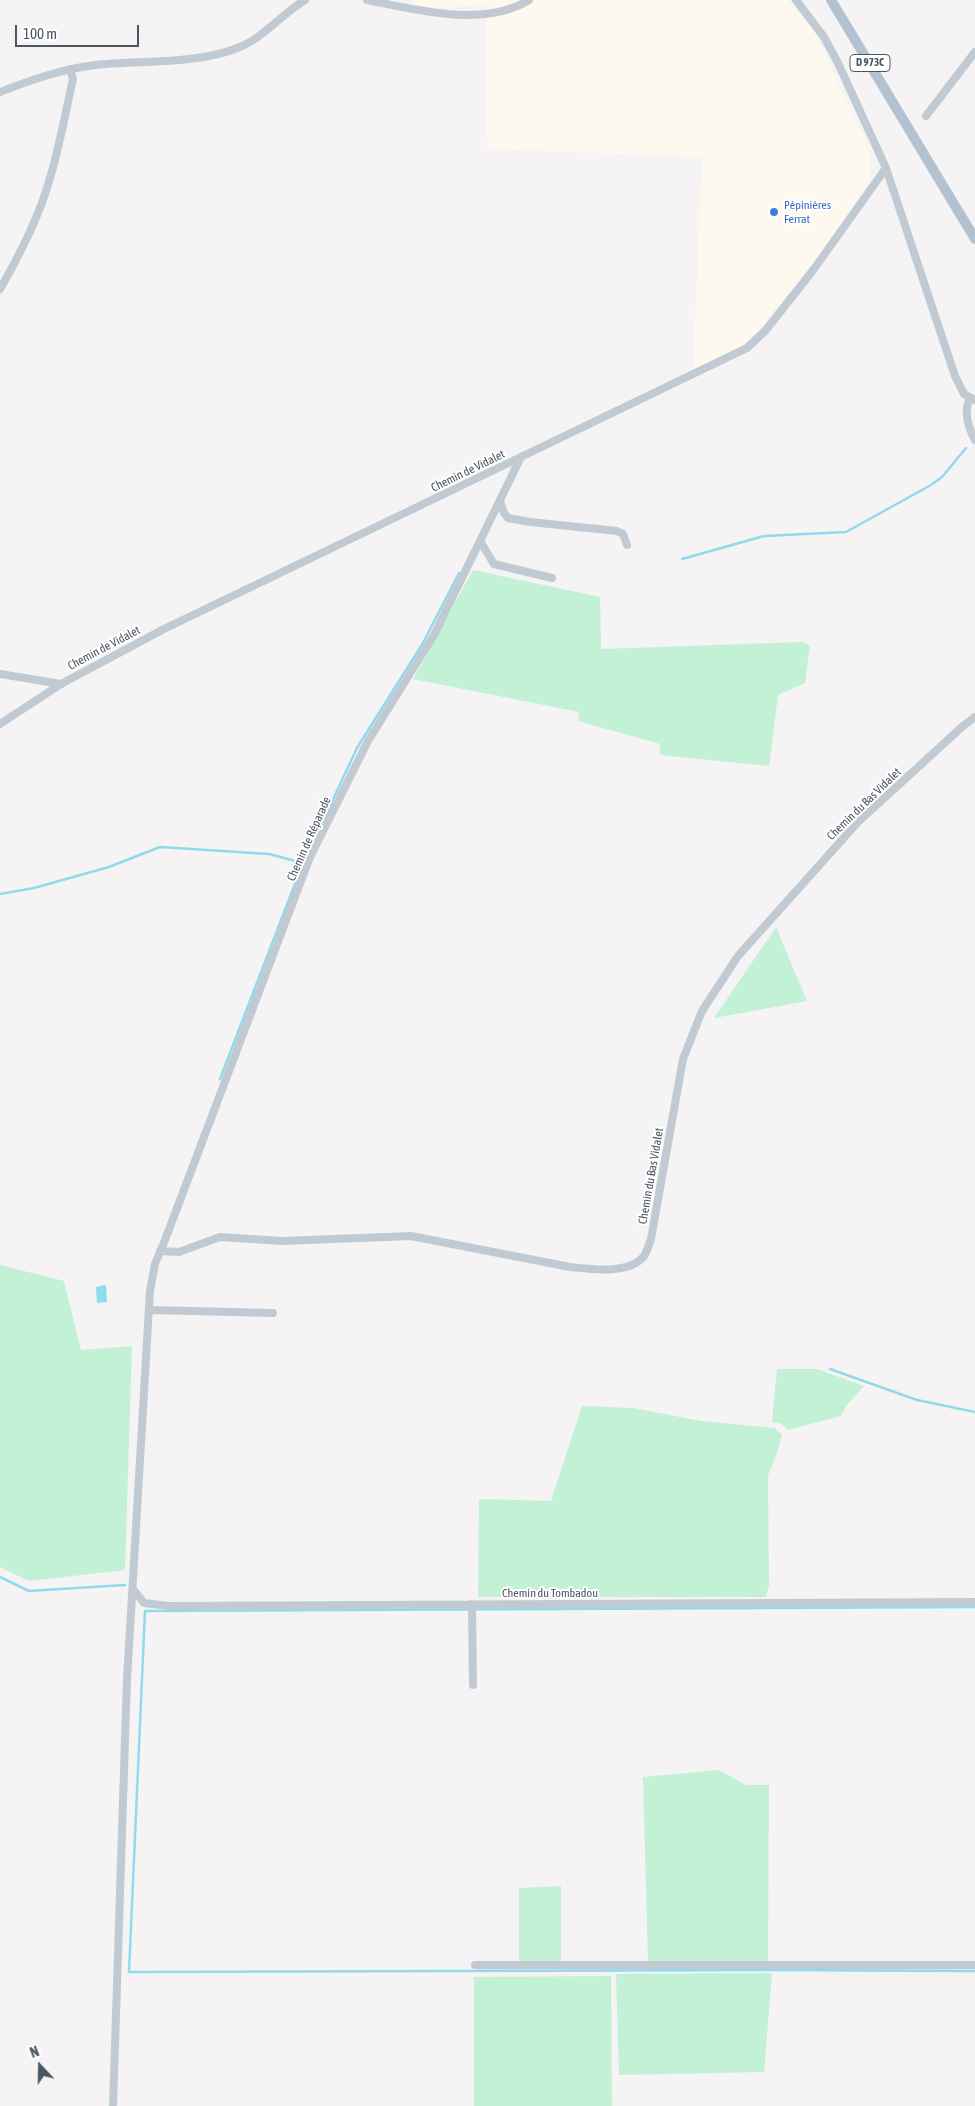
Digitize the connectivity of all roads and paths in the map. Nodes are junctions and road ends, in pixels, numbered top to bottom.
1 (305, 0) edge
2 (367, 0) edge
3 (529, 0) edge
4 (796, 0) edge
5 (831, 0) edge
6 (975, 52) edge
7 (70, 69) junction
8 (0, 92) edge
9 (926, 116) dead end
10 (886, 168) junction
11 (975, 239) edge
12 (0, 289) edge
13 (972, 399) edge
14 (975, 440) edge
15 (522, 457) junction
16 (500, 501) junction
17 (480, 541) junction
18 (627, 545) dead end
19 (552, 578) dead end
20 (0, 674) edge
21 (60, 684) junction
22 (975, 717) edge
23 (0, 724) edge
24 (160, 1251) junction
25 (148, 1310) junction
26 (273, 1313) dead end
27 (133, 1589) junction
28 (975, 1602) edge
29 (472, 1604) junction
30 (473, 1685) dead end
31 (475, 1965) dead end
32 (975, 1965) edge
33 (113, 2106) edge

1 - 7 street
2 - 3 street
4 - 10 street
5 - 11 main road, D 973C
6 - 9 street
7 - 8 street
7 - 12 street
10 - 13 street
10 - 15 street, Chemin de Vidalet
13 - 14 street
15 - 16 street, Chemin de Réparade
15 - 21 street, Chemin de Vidalet
16 - 17 street, Chemin de Réparade
16 - 18 street
17 - 19 street
17 - 24 street, Chemin de Réparade
20 - 21 street
21 - 23 street, Chemin de Vidalet
22 - 24 street, Chemin du Bas Vidalet
24 - 25 street, Chemin de Réparade
25 - 26 street
25 - 27 street, Chemin de Réparade
27 - 29 street, Chemin du Tombadou
27 - 33 street, Chemin de Réparade
28 - 29 street, Chemin du Tombadou
29 - 30 street
31 - 32 street

